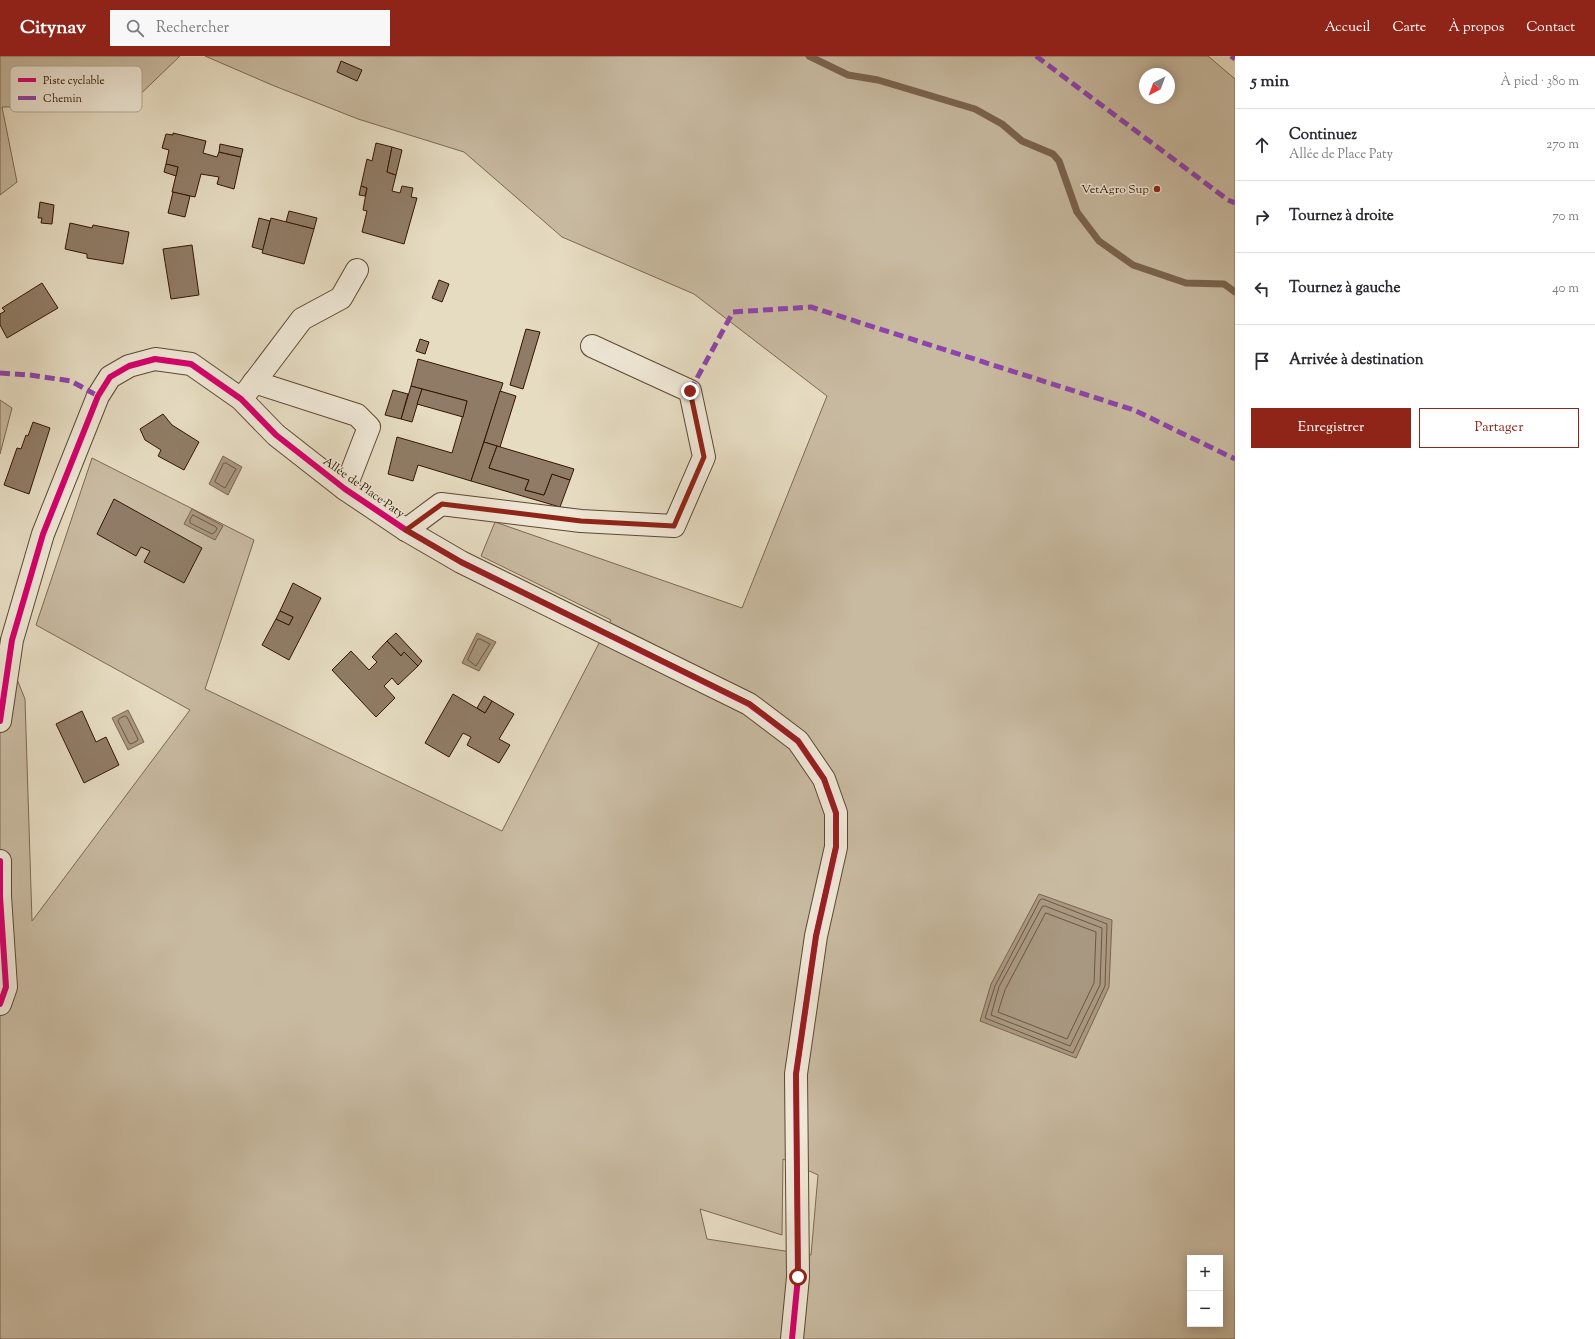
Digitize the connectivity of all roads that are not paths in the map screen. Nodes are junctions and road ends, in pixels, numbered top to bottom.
1 (357, 270) dead end
2 (592, 346) dead end
3 (247, 391) junction
4 (345, 489) junction
5 (406, 530) junction
6 (0, 721) edge
7 (0, 861) edge
8 (0, 1004) edge
9 (792, 1339) edge

1 - 3 street
2 - 5 street
3 - 4 street, Allée de Place Paty
3 - 4 street
3 - 6 street, Allée de Place Paty
4 - 5 street, Allée de Place Paty
5 - 9 street, Allée de Place Paty
7 - 8 street

